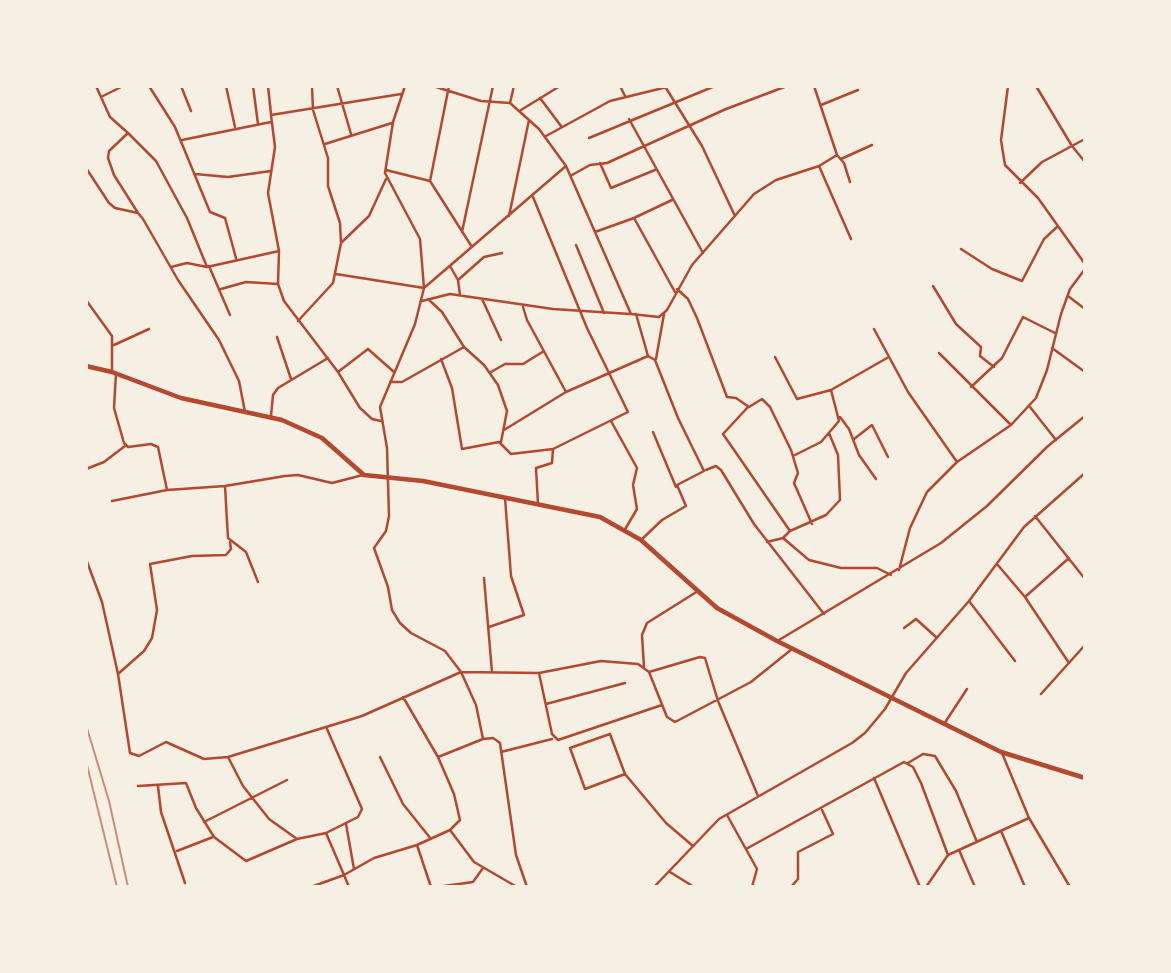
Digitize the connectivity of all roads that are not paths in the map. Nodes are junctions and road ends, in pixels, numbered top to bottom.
1 (96, 86) edge
2 (123, 86) edge
3 (149, 86) edge
4 (181, 86) edge
5 (226, 86) edge
6 (253, 86) edge
7 (268, 86) edge
8 (313, 86) edge
9 (337, 86) edge
10 (405, 86) edge
11 (433, 86) edge
12 (449, 86) edge
13 (493, 86) edge
14 (514, 86) edge
15 (560, 86) edge
16 (620, 86) edge
17 (671, 86) edge
18 (715, 86) edge
19 (787, 86) edge
20 (814, 86) edge
21 (1007, 86) edge
22 (1036, 86) edge
23 (666, 88) junction
24 (858, 90) dead end
25 (448, 91) junction
26 (402, 93) junction
27 (625, 96) junction
28 (101, 97) junction
29 (540, 98) junction
30 (676, 102) junction
31 (489, 103) junction
32 (510, 103) junction
33 (340, 104) junction
34 (821, 105) junction
35 (313, 110) junction
36 (521, 110) junction
37 (191, 111) dead end
38 (271, 115) junction
39 (529, 118) junction
40 (629, 119) junction
41 (271, 122) junction
42 (393, 122) junction
43 (258, 124) junction
44 (235, 127) junction
45 (690, 127) junction
46 (562, 128) junction
47 (128, 133) junction
48 (351, 134) junction
49 (546, 136) junction
50 (589, 138) dead end
51 (1085, 139) edge
52 (181, 140) junction
53 (325, 144) junction
54 (872, 145) dead end
55 (642, 146) junction
56 (1072, 146) junction
57 (837, 156) junction
58 (841, 159) junction
59 (1085, 162) edge
60 (600, 163) junction
61 (566, 166) junction
62 (819, 166) junction
63 (86, 168) edge
64 (385, 170) junction
65 (655, 170) junction
66 (271, 171) junction
67 (195, 174) junction
68 (572, 175) junction
69 (386, 179) junction
70 (430, 181) junction
71 (850, 182) dead end
72 (1020, 184) junction
73 (533, 197) junction
74 (672, 200) junction
75 (138, 213) junction
76 (509, 216) junction
77 (735, 216) junction
78 (634, 218) junction
79 (1057, 227) junction
80 (462, 232) junction
81 (595, 232) junction
82 (851, 239) dead end
83 (341, 243) junction
84 (576, 245) dead end
85 (472, 247) junction
86 (961, 249) dead end
87 (279, 251) junction
88 (502, 253) dead end
89 (702, 253) junction
90 (236, 258) junction
91 (208, 266) junction
92 (450, 266) junction
93 (171, 267) junction
94 (1085, 267) edge
95 (336, 274) junction
96 (458, 280) junction
97 (278, 284) junction
98 (933, 286) dead end
99 (424, 288) junction
100 (221, 289) junction
101 (676, 290) junction
102 (460, 295) junction
103 (1068, 296) junction
104 (428, 299) junction
105 (482, 299) junction
106 (86, 300) edge
107 (422, 301) junction
108 (523, 306) junction
109 (1085, 309) edge
110 (581, 312) junction
111 (604, 313) junction
112 (633, 314) junction
113 (664, 314) junction
114 (230, 315) dead end
115 (298, 321) junction
116 (874, 329) dead end
117 (149, 330) dead end
118 (1055, 334) junction
119 (278, 337) dead end
120 (501, 340) dead end
121 (114, 345) junction
122 (464, 347) junction
123 (1052, 348) junction
124 (545, 351) junction
125 (939, 353) dead end
126 (648, 356) junction
127 (775, 357) dead end
128 (328, 358) junction
129 (887, 358) junction
130 (441, 359) junction
131 (655, 360) junction
132 (86, 366) edge
133 (994, 367) junction
134 (338, 372) junction
135 (394, 372) junction
136 (491, 372) junction
137 (1085, 372) edge
138 (114, 373) junction
139 (610, 374) junction
140 (291, 379) junction
141 (390, 382) junction
142 (971, 387) junction
143 (831, 390) junction
144 (566, 392) junction
145 (748, 407) junction
146 (1030, 407) junction
147 (245, 412) junction
148 (271, 416) junction
149 (1085, 416) edge
150 (840, 417) junction
151 (380, 421) junction
152 (611, 421) junction
153 (1011, 425) junction
154 (504, 430) junction
155 (653, 432) dead end
156 (828, 432) junction
157 (854, 439) junction
158 (1056, 440) junction
159 (501, 442) junction
160 (125, 446) junction
161 (553, 450) junction
162 (793, 456) junction
163 (888, 457) dead end
164 (957, 462) junction
165 (86, 469) edge
166 (705, 471) junction
167 (1085, 473) edge
168 (364, 475) junction
169 (389, 478) junction
170 (876, 479) dead end
171 (225, 486) junction
172 (676, 487) junction
173 (167, 490) junction
174 (505, 498) junction
175 (112, 501) dead end
176 (538, 504) junction
177 (1035, 516) junction
178 (812, 524) junction
179 (624, 531) junction
180 (790, 531) junction
181 (783, 538) junction
182 (641, 540) junction
183 (230, 542) junction
184 (767, 542) junction
185 (1070, 557) junction
186 (86, 559) edge
187 (997, 564) junction
188 (899, 569) junction
189 (891, 575) junction
190 (484, 578) dead end
191 (1085, 579) edge
192 (258, 582) dead end
193 (698, 591) junction
194 (1024, 597) junction
195 (969, 601) junction
196 (824, 614) junction
197 (489, 627) junction
198 (904, 628) dead end
199 (936, 637) junction
200 (777, 641) junction
201 (1085, 645) edge
202 (792, 649) junction
203 (1016, 662) dead end
204 (1069, 663) junction
205 (645, 667) junction
206 (461, 672) junction
207 (492, 672) junction
208 (649, 672) junction
209 (539, 673) junction
210 (118, 674) junction
211 (625, 683) dead end
212 (967, 689) dead end
213 (1041, 694) dead end
214 (402, 696) junction
215 (891, 700) junction
216 (718, 701) junction
217 (546, 704) junction
218 (662, 705) junction
219 (944, 724) junction
220 (326, 727) junction
221 (554, 738) junction
222 (483, 739) junction
223 (502, 752) junction
224 (1001, 752) junction
225 (228, 757) junction
226 (380, 757) dead end
227 (438, 757) junction
228 (908, 763) junction
229 (625, 774) junction
230 (874, 777) junction
231 (1085, 778) edge
232 (287, 780) dead end
233 (138, 786) dead end
234 (158, 786) junction
235 (251, 797) junction
236 (759, 797) junction
237 (821, 809) junction
238 (727, 814) junction
239 (1030, 818) junction
240 (204, 822) junction
241 (345, 824) junction
242 (450, 830) junction
243 (1001, 831) junction
244 (326, 833) junction
245 (214, 836) junction
246 (297, 839) junction
247 (431, 839) junction
248 (976, 842) junction
249 (417, 845) junction
250 (693, 846) junction
251 (746, 849) junction
252 (960, 850) junction
253 (177, 851) junction
254 (948, 855) junction
255 (483, 868) junction
256 (354, 869) junction
257 (669, 872) junction
258 (344, 875) junction
259 (185, 883) dead end
260 (311, 887) edge
261 (349, 887) edge
262 (431, 887) edge
263 (437, 887) edge
264 (517, 887) edge
265 (527, 887) edge
266 (654, 887) edge
267 (694, 887) edge
268 (752, 887) edge
269 (791, 887) edge
270 (920, 887) edge
271 (926, 887) edge
272 (975, 887) edge
273 (1025, 887) edge
274 (1070, 887) edge

1 - 28 street
2 - 28 street
3 - 52 street
4 - 37 street
5 - 44 street
6 - 43 street
7 - 38 street
8 - 35 street
9 - 33 street
10 - 26 street
11 - 25 street
12 - 25 street
13 - 31 street
14 - 32 street
15 - 29 street
16 - 27 street
17 - 23 street
18 - 30 street
19 - 45 street
20 - 34 street
21 - 72 street
22 - 56 street
23 - 27 street
23 - 30 street
24 - 34 street
25 - 31 street
25 - 70 street
26 - 33 street
26 - 42 street
27 - 46 street
28 - 47 street
29 - 36 street
29 - 46 street
30 - 40 street
30 - 45 street
31 - 32 street
31 - 80 street
32 - 36 street
33 - 35 street
33 - 48 street
34 - 57 street
35 - 38 street
35 - 53 street
36 - 39 street
38 - 41 street
39 - 49 street
39 - 76 street
40 - 50 street
40 - 55 street
41 - 43 street
41 - 66 street
42 - 48 street
42 - 64 street
43 - 44 street
44 - 52 street
45 - 55 street
45 - 77 street
46 - 49 street
47 - 75 street
47 - 91 street
48 - 53 street
49 - 61 street
51 - 56 street
52 - 67 street
53 - 83 street
54 - 58 street
55 - 60 street
55 - 65 street
56 - 59 street
56 - 72 street
57 - 58 street
57 - 62 street
58 - 71 street
60 - 65 street
60 - 68 street
61 - 68 street
61 - 73 street
62 - 77 street
62 - 82 street
63 - 75 street
64 - 69 street
64 - 70 street
65 - 74 street
66 - 67 street
66 - 87 street
67 - 90 street
68 - 81 street
69 - 83 street
69 - 99 street
70 - 80 street
72 - 79 street
73 - 76 street
73 - 110 street
74 - 78 street
74 - 89 street
75 - 93 street
76 - 85 street
77 - 89 street
78 - 81 street
78 - 101 street
79 - 86 street
79 - 94 street
80 - 85 street
81 - 112 street
83 - 95 street
84 - 111 street
85 - 92 street
87 - 90 street
87 - 97 street
88 - 96 street
89 - 101 street
90 - 91 street
91 - 93 street
91 - 100 street
92 - 96 street
92 - 99 street
93 - 147 street
94 - 103 street
95 - 99 street
95 - 115 street
96 - 102 street
97 - 100 street
97 - 115 street
98 - 133 street
99 - 107 street
100 - 114 street
101 - 113 street
101 - 145 street
102 - 104 street
102 - 105 street
103 - 109 street
103 - 118 street
104 - 107 street
104 - 122 street
105 - 108 street
105 - 120 street
106 - 121 street
107 - 135 street
108 - 110 street
108 - 124 street
110 - 111 street
110 - 139 street
111 - 112 street
112 - 113 street
112 - 126 street
113 - 131 street
115 - 128 street
116 - 129 street
117 - 121 street
118 - 123 street
118 - 133 street
119 - 140 street
121 - 138 street
122 - 130 street
122 - 136 street
123 - 137 street
123 - 146 street
124 - 136 street
124 - 144 street
125 - 142 street
126 - 131 street
126 - 139 street
127 - 143 street
128 - 134 street
128 - 140 street
129 - 143 street
129 - 164 street
130 - 141 street
130 - 159 street
131 - 166 street
132 - 138 main road
133 - 142 street
134 - 135 street
134 - 151 street
135 - 141 street
136 - 154 street
138 - 147 main road
138 - 160 street
139 - 144 street
139 - 152 street
140 - 148 street
141 - 151 street
142 - 153 street
143 - 150 street
144 - 154 street
145 - 162 street
145 - 180 street
146 - 153 street
146 - 158 street
147 - 148 main road
148 - 168 main road
149 - 158 street
150 - 156 street
150 - 157 street
151 - 169 street
152 - 161 street
152 - 179 street
153 - 164 street
154 - 159 street
155 - 172 street
156 - 162 street
156 - 178 street
157 - 163 street
157 - 170 street
158 - 188 street
159 - 161 street
160 - 165 street
160 - 173 street
161 - 176 street
162 - 178 street
164 - 188 street
166 - 172 street
166 - 184 street
167 - 177 street
168 - 169 main road
168 - 171 street
169 - 174 main road
169 - 206 street
171 - 173 street
171 - 183 street
172 - 182 street
173 - 175 street
174 - 176 main road
174 - 197 street
176 - 179 main road
177 - 185 street
177 - 187 street
178 - 180 street
179 - 182 main road
180 - 181 street
181 - 184 street
181 - 189 street
182 - 193 main road
183 - 192 street
183 - 210 street
184 - 196 street
185 - 191 street
185 - 194 street
186 - 210 street
187 - 194 street
187 - 195 street
188 - 189 street
189 - 196 street
190 - 197 street
193 - 200 main road
193 - 205 street
194 - 204 street
195 - 199 street
195 - 203 street
196 - 200 street
197 - 207 street
198 - 199 street
199 - 215 street
200 - 202 main road
201 - 204 street
202 - 215 main road
202 - 216 street
204 - 213 street
205 - 208 street
205 - 209 street
206 - 207 street
206 - 214 street
206 - 222 street
207 - 209 street
208 - 216 street
208 - 218 street
209 - 217 street
210 - 225 street
211 - 217 street
212 - 219 street
214 - 220 street
214 - 227 street
215 - 219 main road
215 - 236 street
216 - 218 street
216 - 236 street
217 - 221 street
218 - 221 street
219 - 224 main road
220 - 225 street
220 - 241 street
221 - 223 street
222 - 223 street
222 - 227 street
223 - 265 street
224 - 231 main road
224 - 239 street
225 - 235 street
226 - 247 street
227 - 242 street
228 - 230 street
228 - 248 street
228 - 254 street
229 - 229 street
229 - 250 street
230 - 237 street
230 - 270 street
232 - 235 street
233 - 234 street
234 - 240 street
234 - 253 street
235 - 240 street
235 - 246 street
236 - 238 street
237 - 251 street
237 - 269 street
238 - 250 street
238 - 251 street
239 - 243 street
239 - 274 street
240 - 245 street
241 - 244 street
241 - 256 street
242 - 247 street
242 - 255 street
243 - 248 street
243 - 273 street
244 - 246 street
244 - 258 street
245 - 246 street
245 - 253 street
247 - 249 street
248 - 252 street
249 - 256 street
249 - 262 street
250 - 257 street
251 - 268 street
252 - 254 street
252 - 272 street
253 - 259 street
254 - 271 street
255 - 263 street
255 - 264 street
256 - 258 street
257 - 266 street
257 - 267 street
258 - 260 street
258 - 261 street

